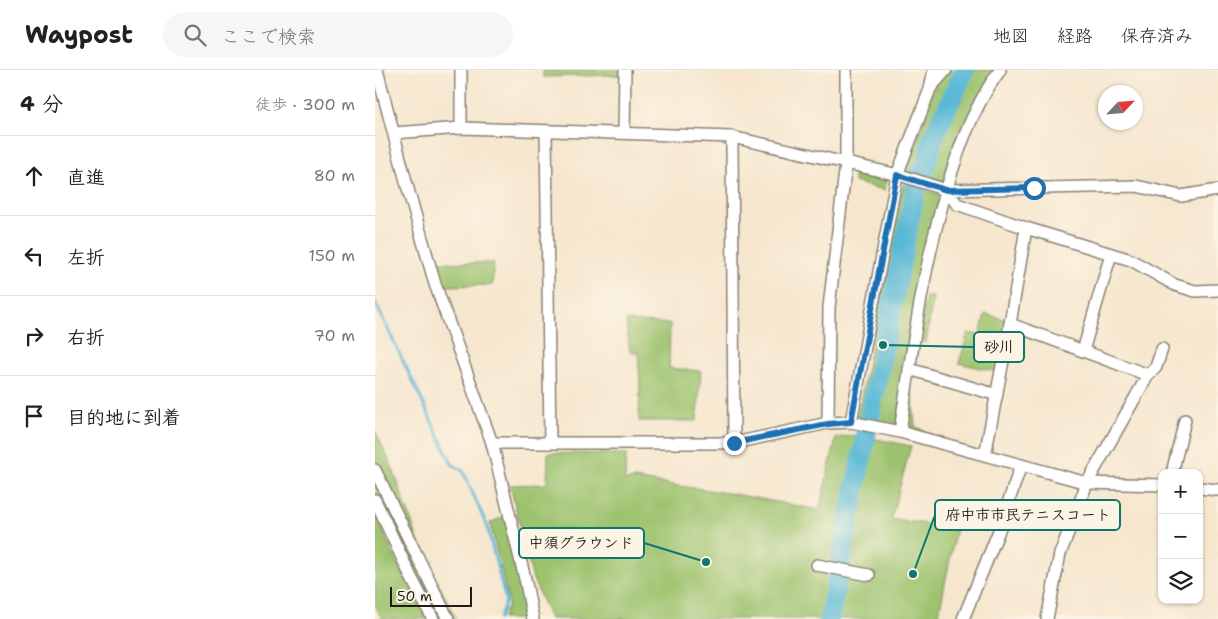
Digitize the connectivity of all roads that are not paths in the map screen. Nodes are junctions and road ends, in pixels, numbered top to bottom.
1 (377, 70) edge
2 (461, 70) edge
3 (625, 70) edge
4 (846, 70) edge
5 (934, 70) edge
6 (946, 70) edge
7 (999, 70) edge
8 (930, 89) junction
9 (461, 128) junction
10 (546, 131) junction
11 (394, 133) junction
12 (624, 133) junction
13 (731, 137) junction
14 (846, 163) junction
15 (900, 175) junction
16 (946, 190) junction
17 (1218, 190) edge
18 (1026, 228) junction
19 (1111, 254) junction
20 (1218, 290) edge
21 (1010, 324) junction
22 (1162, 349) dead end
23 (1083, 351) junction
24 (909, 370) junction
25 (1148, 375) junction
26 (997, 395) junction
27 (1185, 420) dead end
28 (851, 422) junction
29 (828, 424) junction
30 (900, 432) junction
31 (491, 443) junction
32 (550, 443) junction
33 (734, 443) junction
34 (985, 455) junction
35 (1021, 465) junction
36 (1173, 469) edge
37 (375, 470) edge
38 (1087, 483) junction
39 (1158, 485) edge
40 (1203, 488) edge
41 (1218, 490) edge
42 (375, 500) edge
43 (817, 565) dead end
44 (869, 575) dead end
45 (433, 619) edge
46 (448, 619) edge
47 (533, 619) edge
48 (963, 619) edge
49 (1047, 619) edge

1 - 11 street
2 - 9 street
3 - 12 street
4 - 14 street
5 - 8 street
6 - 8 street
7 - 16 street
8 - 15 street
9 - 10 street
9 - 11 street
10 - 12 street
10 - 32 street
11 - 31 street
12 - 13 street
13 - 14 street
13 - 33 street
14 - 15 street
14 - 29 street
15 - 16 street
15 - 28 street
16 - 17 street
16 - 18 street
16 - 24 street
18 - 19 street
18 - 21 street
19 - 20 street
19 - 23 street
21 - 23 street
21 - 26 street
22 - 25 street
23 - 25 street
24 - 26 street
24 - 30 street
25 - 38 street
26 - 34 street
27 - 36 street
28 - 29 street
28 - 30 street
29 - 33 street
30 - 34 street
31 - 32 street
31 - 47 street
32 - 33 street
34 - 35 street
35 - 38 street
35 - 48 street
37 - 46 street
38 - 39 street
38 - 49 street
40 - 41 street
42 - 45 street
43 - 44 street

